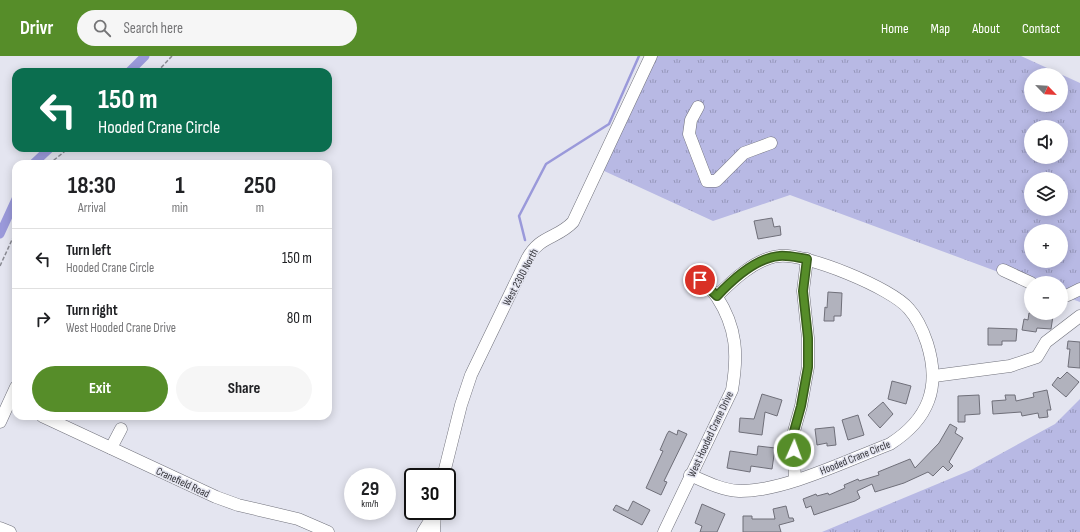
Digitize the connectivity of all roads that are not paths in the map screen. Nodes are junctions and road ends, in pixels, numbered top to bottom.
1 (651, 56) edge
2 (698, 107) dead end
3 (771, 143) dead end
4 (807, 259) junction
5 (1003, 270) dead end
6 (692, 273) dead end
7 (1024, 280) edge
8 (1080, 289) edge
9 (1068, 295) edge
10 (717, 296) junction
11 (1080, 316) edge
12 (934, 376) junction
13 (12, 404) edge
14 (51, 420) edge
15 (0, 422) edge
16 (121, 429) dead end
17 (111, 448) junction
18 (445, 468) edge
19 (690, 475) junction
20 (795, 480) junction
21 (430, 520) edge
22 (434, 520) edge
23 (0, 528) edge
24 (10, 532) edge
25 (328, 532) edge
26 (423, 532) edge
27 (434, 532) edge
28 (664, 532) edge

1 - 18 street, West 2300 North
2 - 3 street
4 - 10 street, Hooded Crane Circle
4 - 12 street, Hooded Crane Circle
4 - 20 street
5 - 7 street
6 - 10 street, West Hooded Crane Drive
8 - 9 street
10 - 19 street, West Hooded Crane Drive
11 - 12 street
12 - 20 street, Hooded Crane Circle
13 - 15 street
14 - 17 street, Cranefield Road
16 - 17 street
17 - 25 street, Cranefield Road
19 - 20 street, Hooded Crane Circle
19 - 28 street, West Hooded Crane Drive
21 - 26 street
22 - 27 street
23 - 24 street

